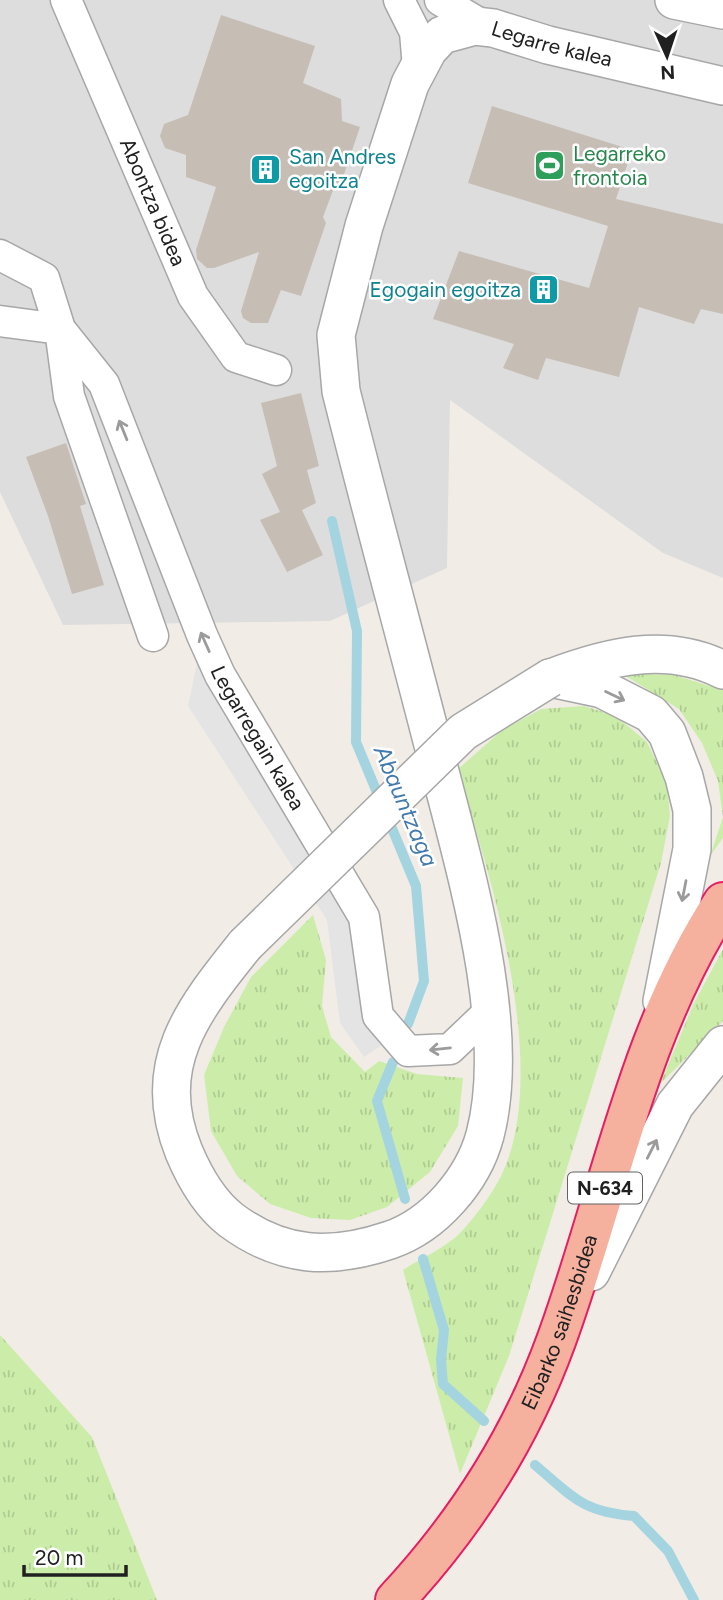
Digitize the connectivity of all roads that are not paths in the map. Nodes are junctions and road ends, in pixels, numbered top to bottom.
1 (66, 0) edge
2 (399, 0) edge
3 (440, 0) edge
4 (674, 0) edge
5 (723, 10) edge
6 (487, 27) junction
7 (423, 59) junction
8 (723, 86) edge
9 (0, 255) edge
10 (0, 321) edge
11 (60, 329) junction
12 (276, 370) dead end
13 (153, 636) dead end
14 (723, 670) edge
15 (550, 678) junction
16 (723, 902) edge
17 (492, 1009) junction
18 (655, 1035) junction
19 (723, 1045) edge
20 (556, 1342) junction
21 (396, 1600) edge

1 - 12 street, Abontza bidea
2 - 7 street
3 - 6 street
4 - 5 street
6 - 7 street, Legarre kalea
6 - 8 street, Legarre kalea
7 - 17 street
9 - 11 street, Legarregain kalea
10 - 11 street
11 - 13 street
17 -> 11 street, Legarregain kalea
14 - 15 street
15 - 17 street, bridge
15 -> 18 street
16 - 18 highway, Eibarko saihesbidea / N-634
18 - 20 highway, Eibarko saihesbidea / N-634
20 -> 19 street
20 - 21 highway, Eibarko saihesbidea / N-634

